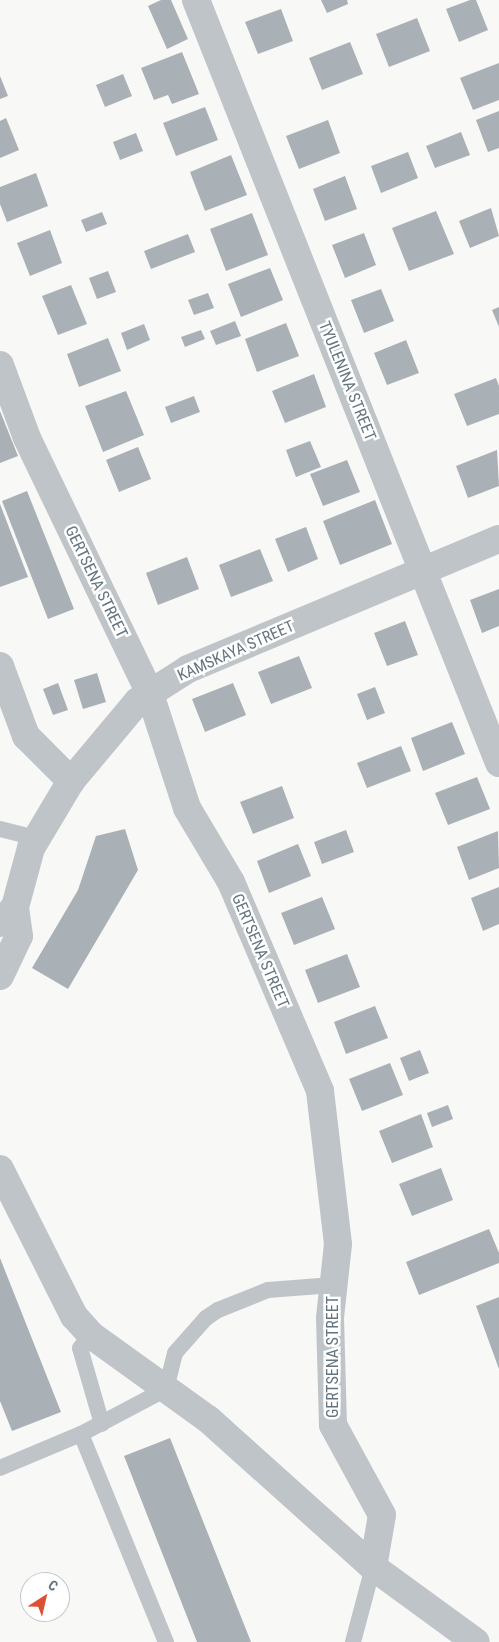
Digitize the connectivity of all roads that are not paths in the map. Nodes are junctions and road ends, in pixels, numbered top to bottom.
1 (196, 0) edge
2 (0, 365) edge
3 (499, 538) edge
4 (422, 572) junction
5 (0, 666) edge
6 (150, 694) junction
7 (499, 763) edge
8 (71, 781) junction
9 (0, 828) edge
10 (37, 838) junction
11 (8, 915) edge
12 (0, 976) edge
13 (0, 1169) edge
14 (333, 1285) junction
15 (91, 1335) junction
16 (166, 1389) junction
17 (102, 1424) junction
18 (81, 1434) junction
19 (0, 1468) edge
20 (373, 1567) junction
21 (166, 1642) edge
22 (353, 1642) edge
23 (476, 1642) edge

1 - 4 street, TYULENINA STREET
2 - 6 street, GERTSENA STREET
3 - 4 street, KAMSKAYA STREET
4 - 6 street, KAMSKAYA STREET
4 - 7 street, TYULENINA STREET
5 - 8 street
6 - 8 street, KAMSKAYA STREET
6 - 14 street, GERTSENA STREET
8 - 10 street, KAMSKAYA STREET
9 - 10 lane
10 - 11 street, KAMSKAYA STREET
11 - 12 street
13 - 15 street
14 - 16 lane
14 - 20 street, GERTSENA STREET
15 - 16 street
15 - 17 lane
16 - 17 lane
16 - 20 street
17 - 18 lane
18 - 19 lane
18 - 21 lane
20 - 22 lane
20 - 23 street

